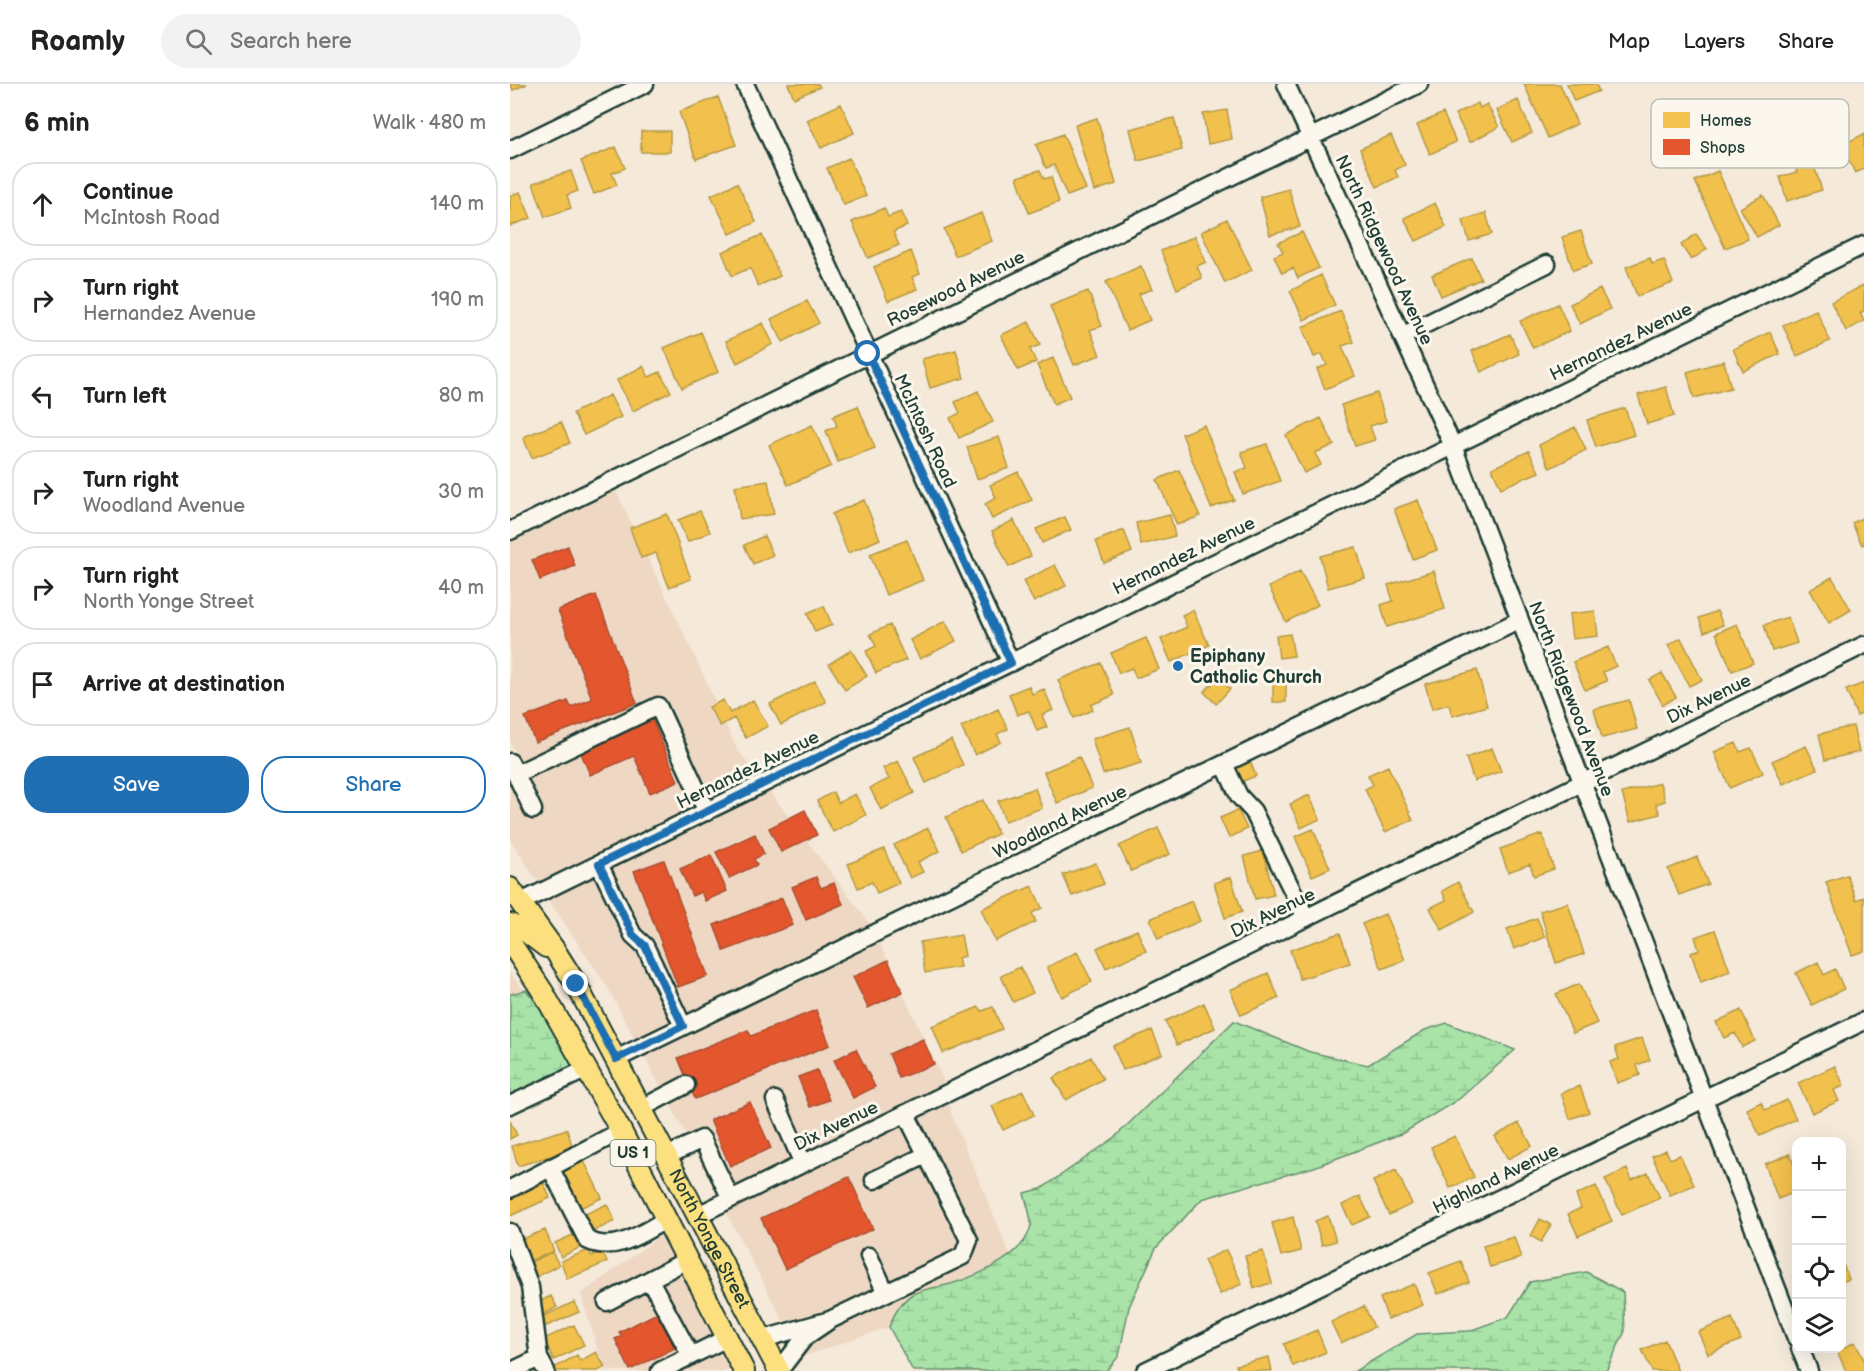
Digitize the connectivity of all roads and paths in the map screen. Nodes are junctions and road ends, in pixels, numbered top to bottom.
1 (645, 84) edge
2 (745, 84) edge
3 (1286, 84) edge
4 (1419, 84) edge
5 (1311, 137) junction
6 (510, 150) edge
7 (1864, 245) edge
8 (1547, 264) dead end
9 (1402, 336) junction
10 (868, 354) junction
11 (1453, 446) junction
12 (510, 531) edge
13 (1520, 620) junction
14 (1864, 645) edge
15 (1011, 663) junction
16 (1224, 764) junction
17 (513, 768) edge
18 (1583, 783) junction
19 (532, 810) dead end
20 (707, 812) junction
21 (599, 864) junction
22 (514, 898) edge
23 (1306, 918) junction
24 (510, 924) edge
25 (510, 942) edge
26 (558, 956) junction
27 (1864, 1021) edge
28 (683, 1026) junction
29 (616, 1059) junction
30 (587, 1070) junction
31 (686, 1085) dead end
32 (774, 1100) dead end
33 (1705, 1100) junction
34 (510, 1105) edge
35 (642, 1108) junction
36 (906, 1114) junction
37 (621, 1131) junction
38 (926, 1155) junction
39 (667, 1156) junction
40 (803, 1164) junction
41 (550, 1167) junction
42 (874, 1180) dead end
43 (510, 1188) edge
44 (731, 1199) junction
45 (698, 1215) junction
46 (667, 1220) junction
47 (510, 1232) edge
48 (869, 1256) dead end
49 (687, 1260) junction
50 (650, 1280) junction
51 (886, 1293) junction
52 (607, 1302) dead end
53 (830, 1320) junction
54 (1792, 1325) edge
55 (727, 1338) junction
56 (763, 1339) junction
57 (1802, 1353) edge
58 (691, 1356) junction
59 (543, 1365) edge
60 (513, 1366) edge
61 (660, 1371) edge
62 (744, 1371) edge
63 (779, 1371) edge
64 (1145, 1371) edge
65 (1809, 1371) edge

1 - 6 street
2 - 10 street, McIntosh Road
3 - 5 street, North Ridgewood Avenue
4 - 5 street, Rosewood Avenue
5 - 9 street, North Ridgewood Avenue
5 - 10 street, Rosewood Avenue
7 - 11 street, Hernandez Avenue
8 - 9 street
9 - 11 street, North Ridgewood Avenue
10 - 12 street, Rosewood Avenue
10 - 15 street, McIntosh Road
11 - 13 street, North Ridgewood Avenue
11 - 15 street, Hernandez Avenue
13 - 16 street, Woodland Avenue
13 - 18 street, North Ridgewood Avenue
14 - 18 street, Dix Avenue
15 - 20 street, Hernandez Avenue
16 - 23 street
16 - 28 street, Woodland Avenue
17 - 19 street
17 - 20 street
18 - 23 street, Dix Avenue
18 - 33 street, North Ridgewood Avenue
20 - 21 street, Hernandez Avenue
21 - 22 street, Hernandez Avenue
21 - 28 street
22 - 26 main road, North Yonge Street / US 1
23 - 36 street, Dix Avenue
24 - 26 main road
25 - 30 main road, North Yonge Street / US 1
26 - 29 main road, North Yonge Street / US 1
27 - 33 street, Highland Avenue
28 - 29 street, Woodland Avenue
29 - 35 main road, North Yonge Street / US 1
30 - 34 street
30 - 37 main road, North Yonge Street / US 1
31 - 35 street
32 - 40 street
33 - 54 street, North Ridgewood Avenue
33 - 64 street, Highland Avenue
35 - 39 main road, North Yonge Street / US 1
36 - 38 street
36 - 40 street, Dix Avenue
37 - 41 street
37 - 46 main road, North Yonge Street / US 1
38 - 42 street
38 - 51 street
39 - 44 street
39 - 45 main road, North Yonge Street / US 1
40 - 44 street, Dix Avenue
41 - 43 street
41 - 46 street
44 - 45 street, Dix Avenue
45 - 56 main road, North Yonge Street / US 1
46 - 49 main road, North Yonge Street / US 1
47 - 59 street
48 - 51 street
49 - 50 street
49 - 55 main road, North Yonge Street / US 1
50 - 52 street
50 - 58 street
51 - 53 street
53 - 56 street
53 - 63 street
55 - 58 street
55 - 62 main road, North Yonge Street / US 1
56 - 63 main road, North Yonge Street / US 1
57 - 65 street
58 - 61 street
59 - 60 street

